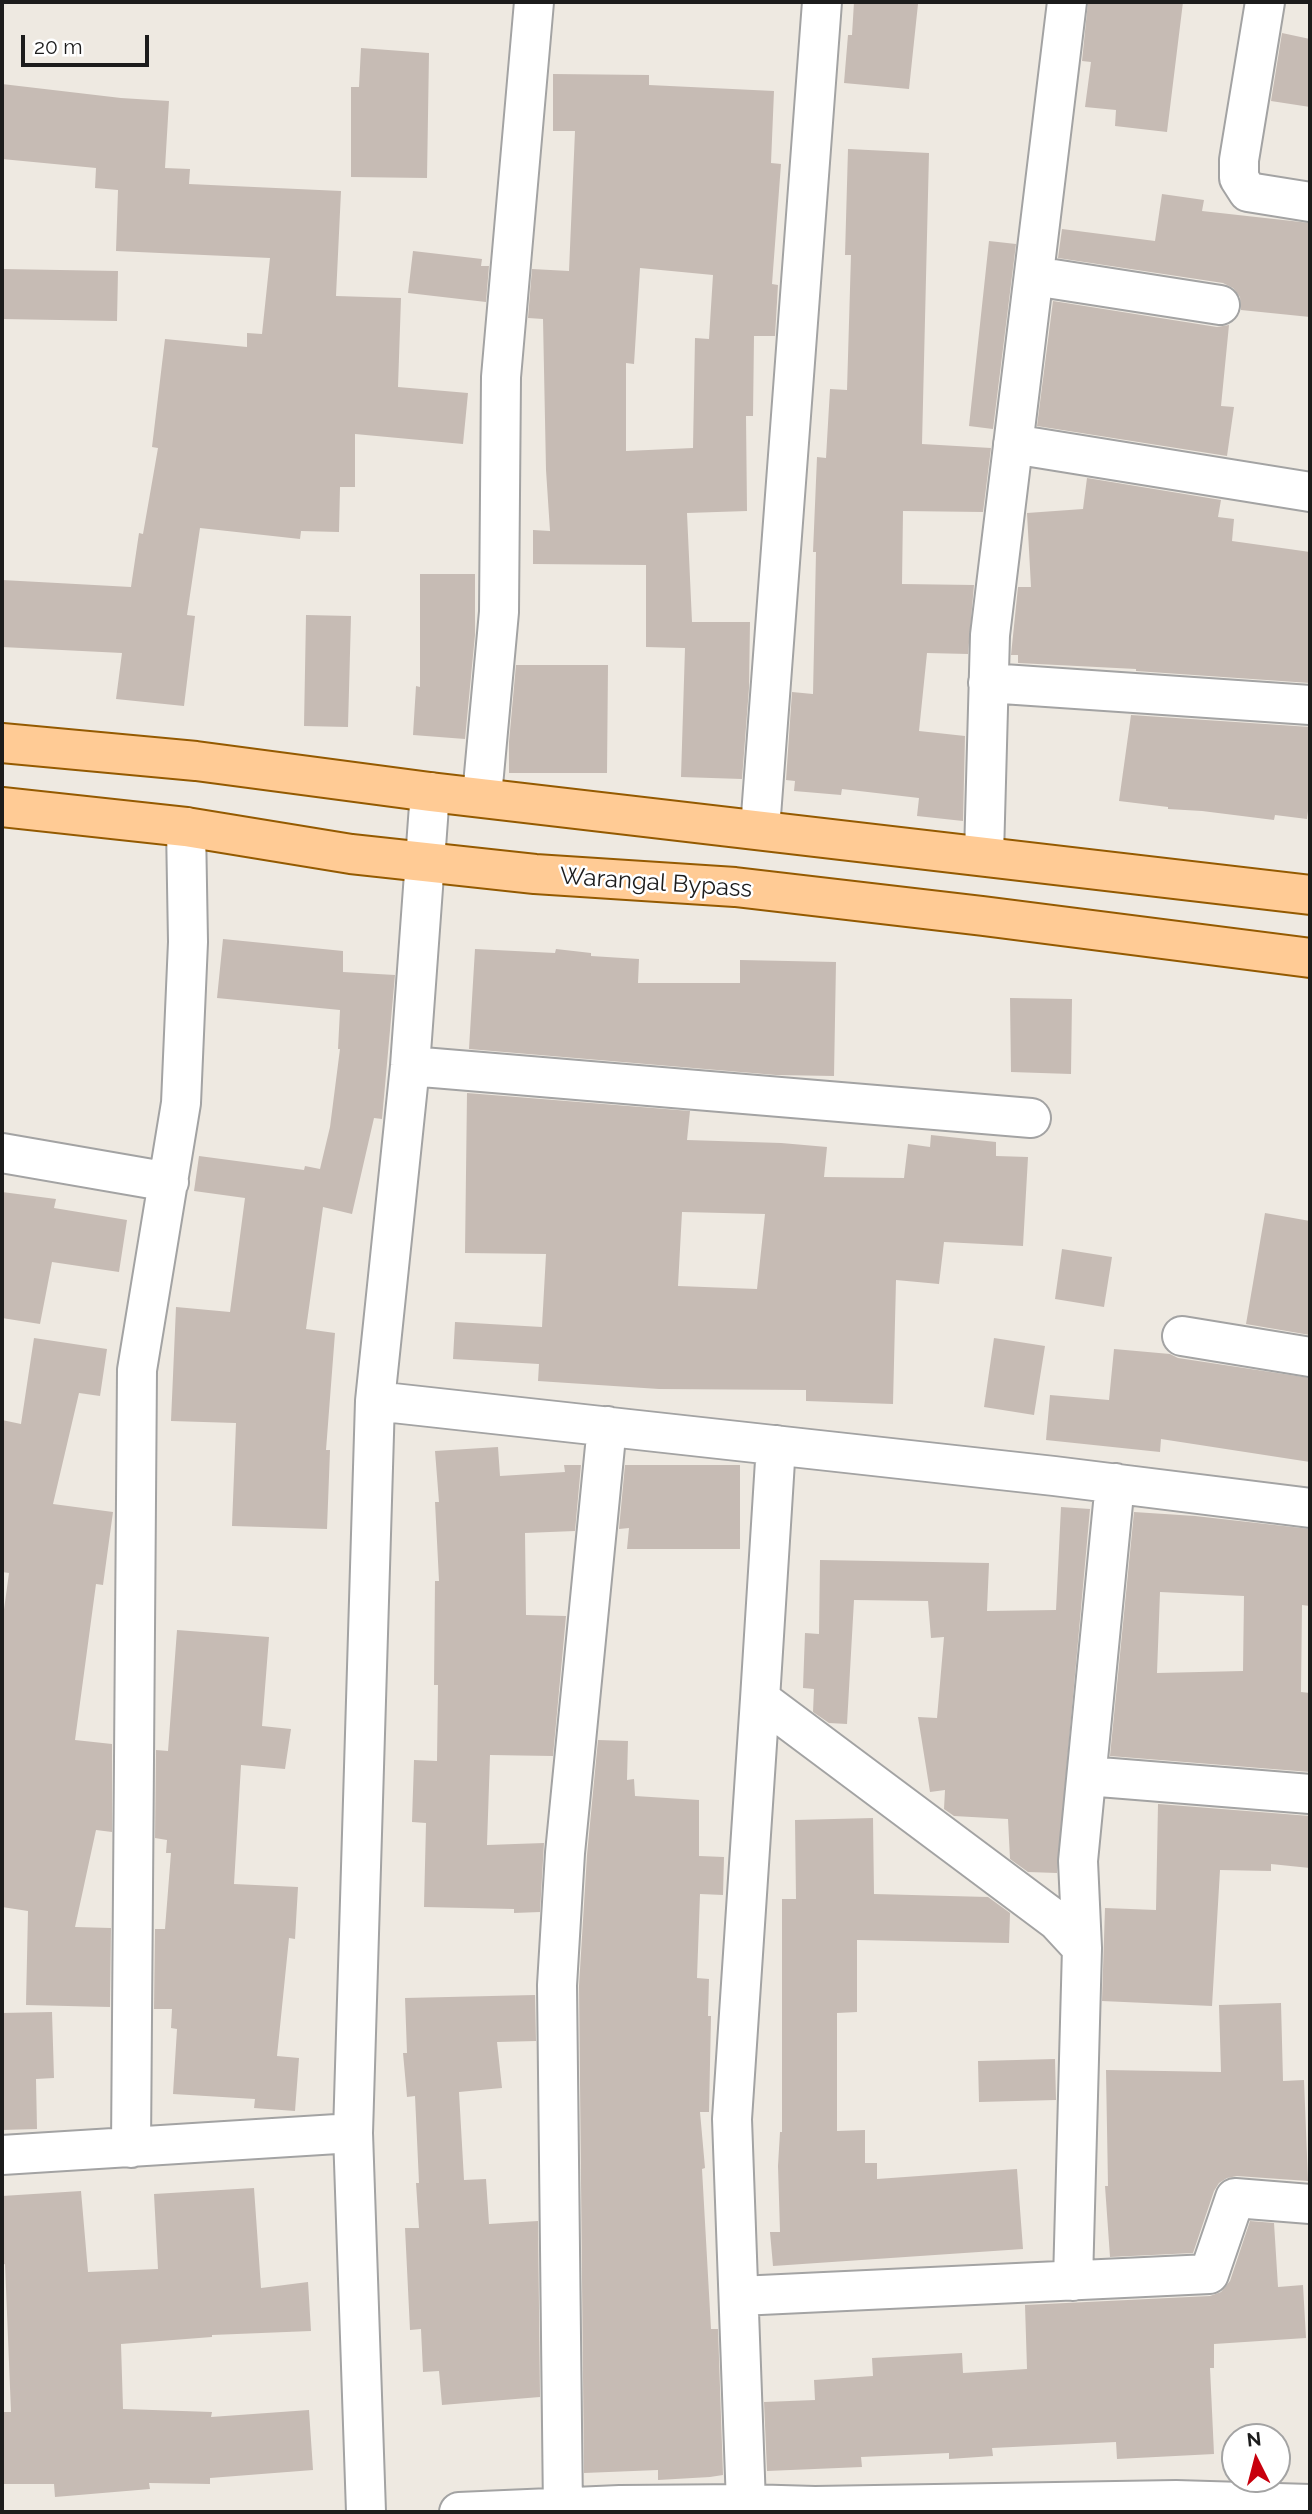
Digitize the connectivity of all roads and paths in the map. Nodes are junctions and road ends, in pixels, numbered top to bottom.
1 (534, 2) edge
2 (822, 2) edge
3 (1067, 2) edge
4 (1265, 2) edge
5 (1310, 202) edge
6 (1034, 276) junction
7 (1220, 306) dead end
8 (1013, 444) junction
9 (1310, 492) edge
10 (989, 683) junction
11 (1310, 705) edge
12 (2, 743) edge
13 (430, 792) junction
14 (482, 796) junction
15 (2, 807) edge
16 (186, 827) junction
17 (760, 829) junction
18 (984, 855) junction
19 (424, 862) junction
20 (1310, 895) edge
21 (1310, 958) edge
22 (410, 1066) junction
23 (1031, 1118) dead end
24 (2, 1153) edge
25 (169, 1182) junction
26 (1182, 1336) dead end
27 (1310, 1357) edge
28 (374, 1401) junction
29 (607, 1426) junction
30 (776, 1446) junction
31 (1115, 1483) junction
32 (1310, 1508) edge
33 (760, 1699) junction
34 (1087, 1776) junction
35 (1310, 1794) edge
36 (1082, 1948) junction
37 (353, 2133) junction
38 (131, 2148) junction
39 (2, 2155) edge
40 (1310, 2204) edge
41 (1073, 2281) junction
42 (738, 2296) junction
43 (746, 2504) junction
44 (1310, 2504) edge
45 (816, 2509) edge
46 (563, 2510) edge
47 (366, 2512) edge
48 (459, 2512) edge

1 - 14 street
2 - 17 street
3 - 6 street
4 - 5 street
6 - 7 street
6 - 8 street
8 - 9 street
8 - 10 street
10 - 11 street
10 - 18 street
12 - 13 main road
13 - 14 main road
13 - 19 street
14 - 17 main road
15 - 16 main road, Warangal Bypass
16 - 19 main road, Warangal Bypass
16 - 25 street
17 - 18 main road
18 - 20 main road
19 - 21 main road, Warangal Bypass
19 - 22 street
22 - 23 street
22 - 28 street
24 - 25 street
25 - 38 street
26 - 27 street
28 - 29 street
28 - 37 street
29 - 30 street
29 - 46 street
30 - 31 street
30 - 33 street
31 - 32 street
31 - 34 street
33 - 36 street
33 - 42 street
34 - 35 street
34 - 36 street
36 - 41 street
37 - 38 street
37 - 47 street
38 - 39 street
40 - 41 street
41 - 42 street
42 - 43 street
43 - 45 street
43 - 46 street
44 - 45 street
46 - 48 street

